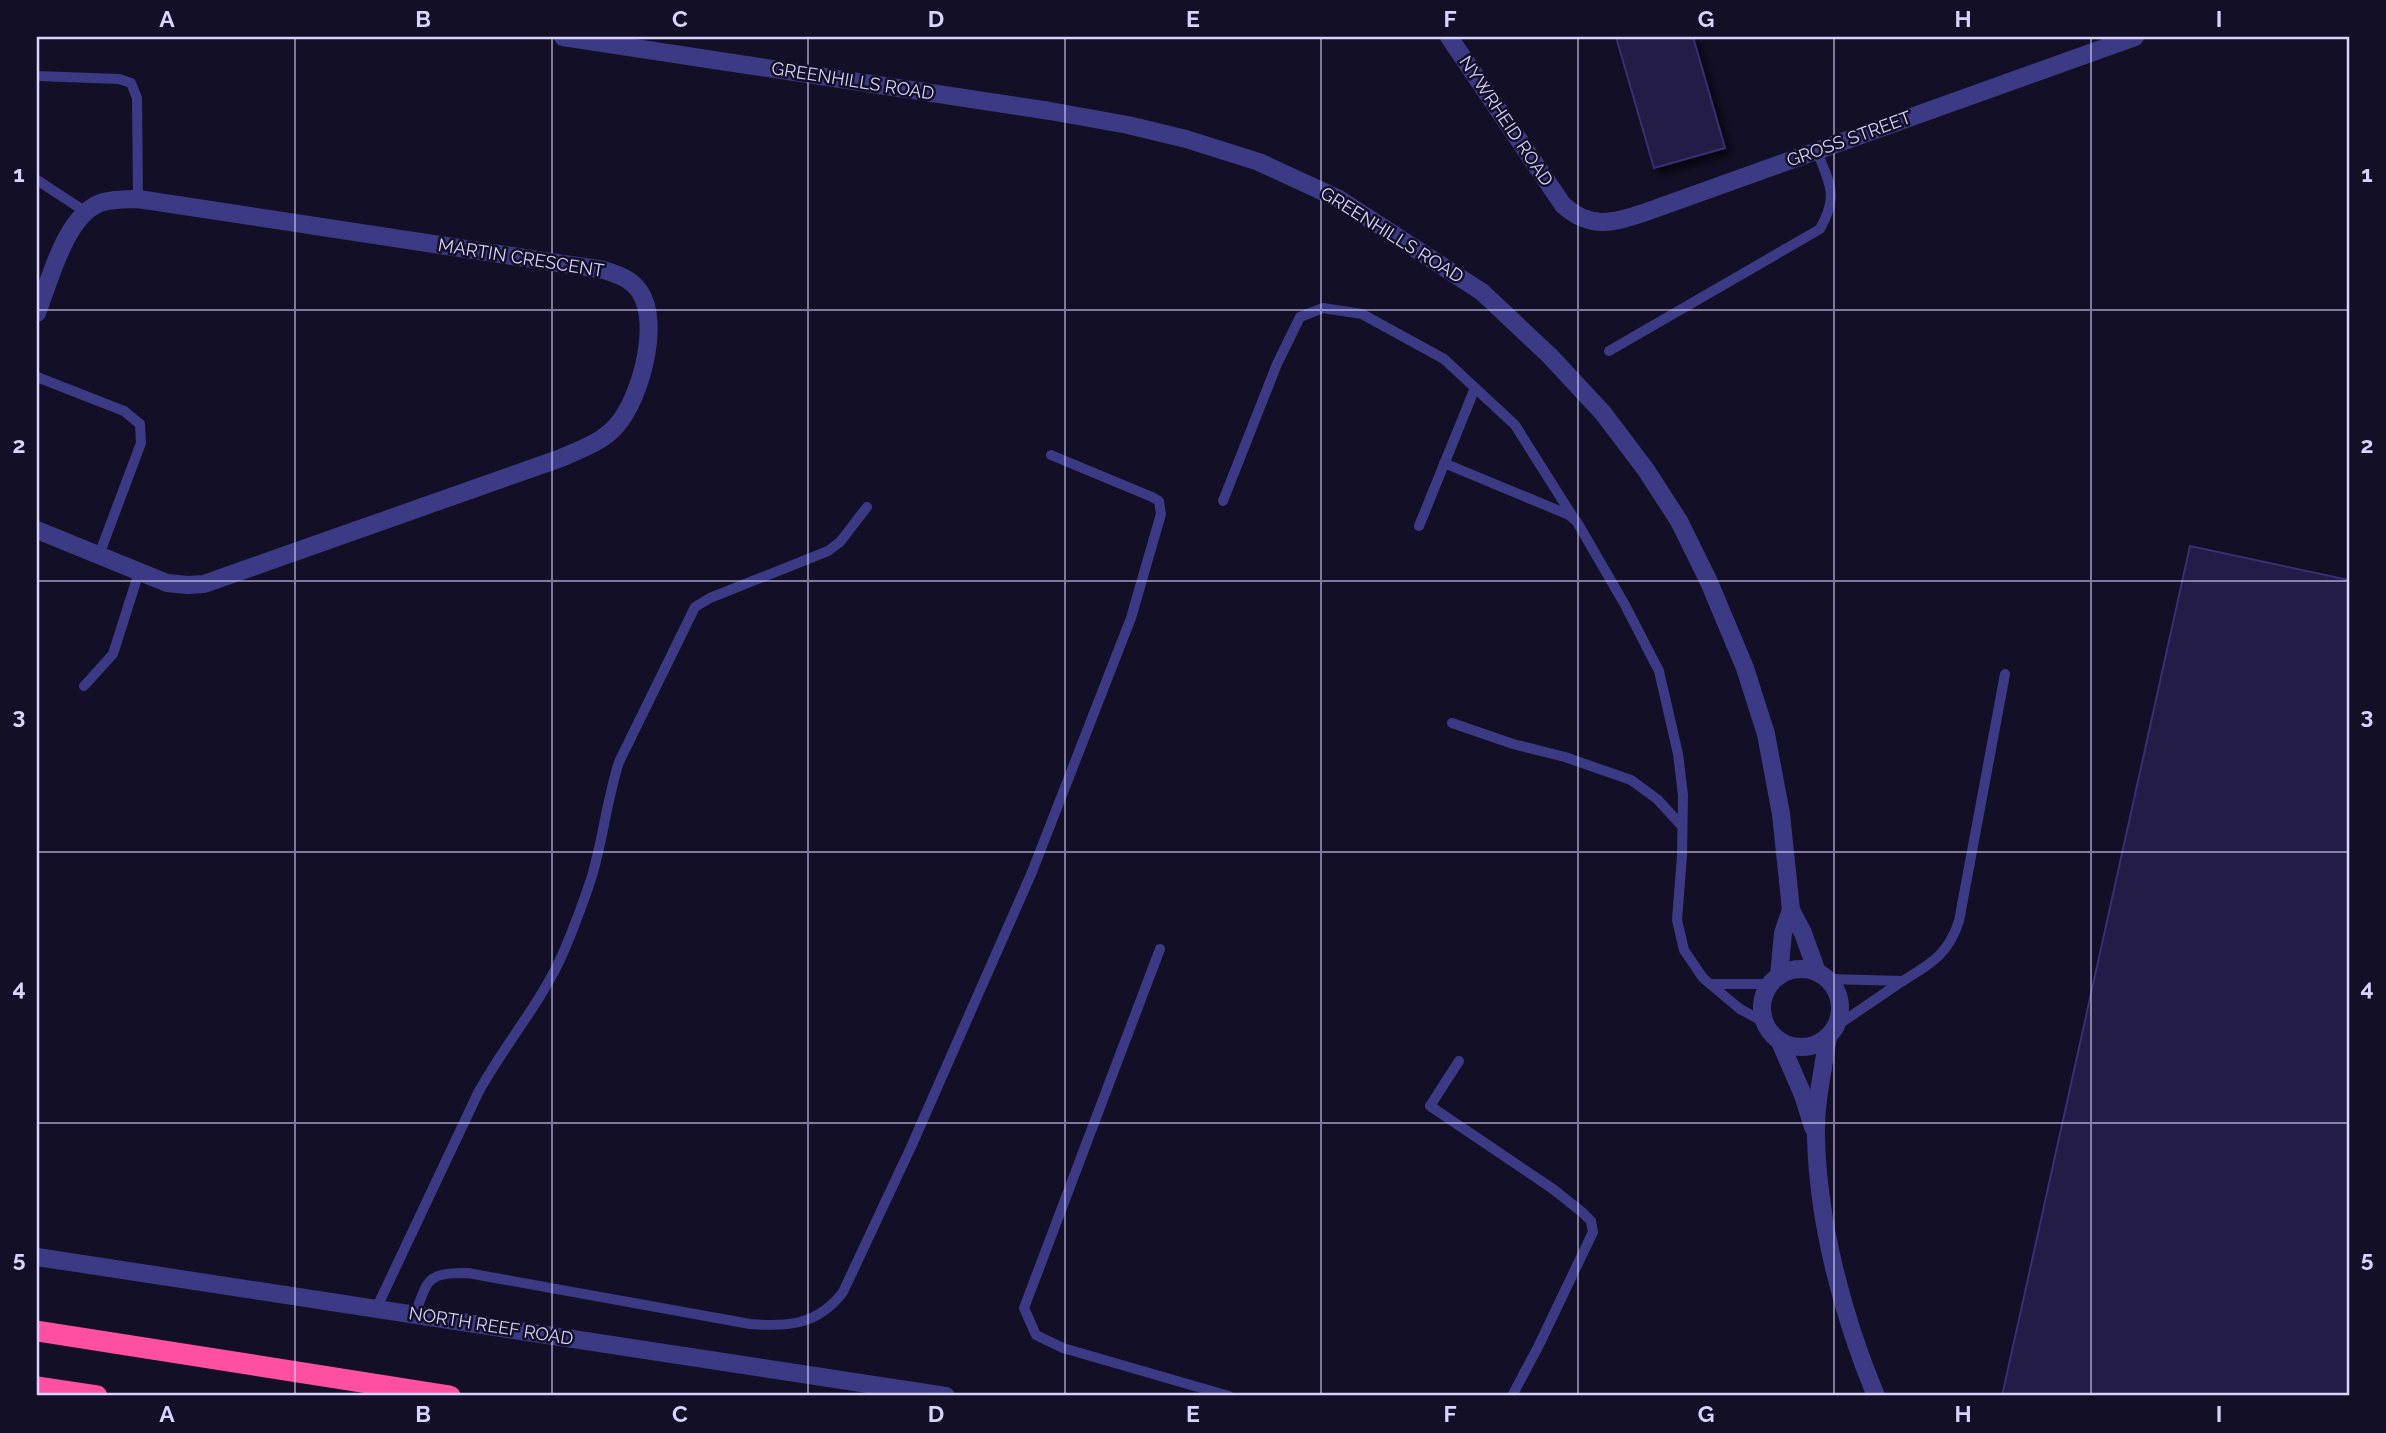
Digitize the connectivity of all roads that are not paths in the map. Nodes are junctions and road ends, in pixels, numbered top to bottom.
1 (563, 37) edge
2 (1449, 37) edge
3 (2135, 37) edge
4 (37, 76) edge
5 (1817, 151) junction
6 (37, 180) edge
7 (138, 199) junction
8 (1563, 205) joint
9 (86, 212) junction
10 (37, 313) edge
11 (1609, 351) dead end
12 (37, 377) edge
13 (1475, 388) junction
14 (1051, 455) dead end
15 (1444, 463) junction
16 (1223, 501) dead end
17 (867, 507) dead end
18 (1577, 522) junction
19 (1419, 526) dead end
20 (37, 530) edge
21 (99, 555) junction
22 (139, 572) junction
23 (2005, 674) dead end
24 (85, 686) dead end
25 (1452, 723) dead end
26 (1682, 826) junction
27 (1791, 910) junction
28 (1160, 949) dead end
29 (1822, 976) junction
30 (1774, 980) junction
31 (1903, 981) junction
32 (1711, 984) junction
33 (1764, 1022) junction
34 (1832, 1031) junction
35 (1780, 1042) junction
36 (1459, 1061) dead end
37 (1816, 1138) junction
38 (37, 1257) edge
39 (376, 1309) junction
40 (415, 1315) junction
41 (37, 1331) edge
42 (37, 1387) edge
43 (97, 1396) edge
44 (450, 1396) edge
45 (946, 1396) edge
46 (1229, 1396) edge
47 (1512, 1396) edge
48 (1876, 1396) edge

1 - 27 street, GREENHILLS ROAD
2 - 8 street, NYWRHEID ROAD
3 - 5 street, GROSS STREET
4 - 7 lane
5 - 8 street, GROSS STREET
5 - 11 lane
6 - 9 lane
7 - 9 street, MARTIN CRESCENT
7 - 22 street, MARTIN CRESCENT
9 - 10 street
12 - 21 lane
13 - 15 lane
13 - 16 lane
13 - 18 lane
14 - 40 lane
15 - 18 lane
15 - 19 lane
17 - 39 lane
18 - 26 lane
20 - 21 street, MARTIN CRESCENT
21 - 22 street, MARTIN CRESCENT
22 - 24 lane
23 - 31 lane
25 - 26 lane
26 - 32 lane
27 - 29 street, GREENHILLS ROAD
27 - 30 street, GREENHILLS ROAD
28 - 46 lane
29 - 30 street
29 - 31 lane
29 - 34 street
30 - 32 lane
30 - 33 street
31 - 34 lane
32 - 33 lane
33 - 35 street
34 - 35 street
34 - 37 street
35 - 37 street
36 - 47 lane
37 - 48 street
38 - 39 street, NORTH REEF ROAD
39 - 40 street, NORTH REEF ROAD
40 - 45 street, NORTH REEF ROAD
41 - 44 highway
42 - 43 highway

